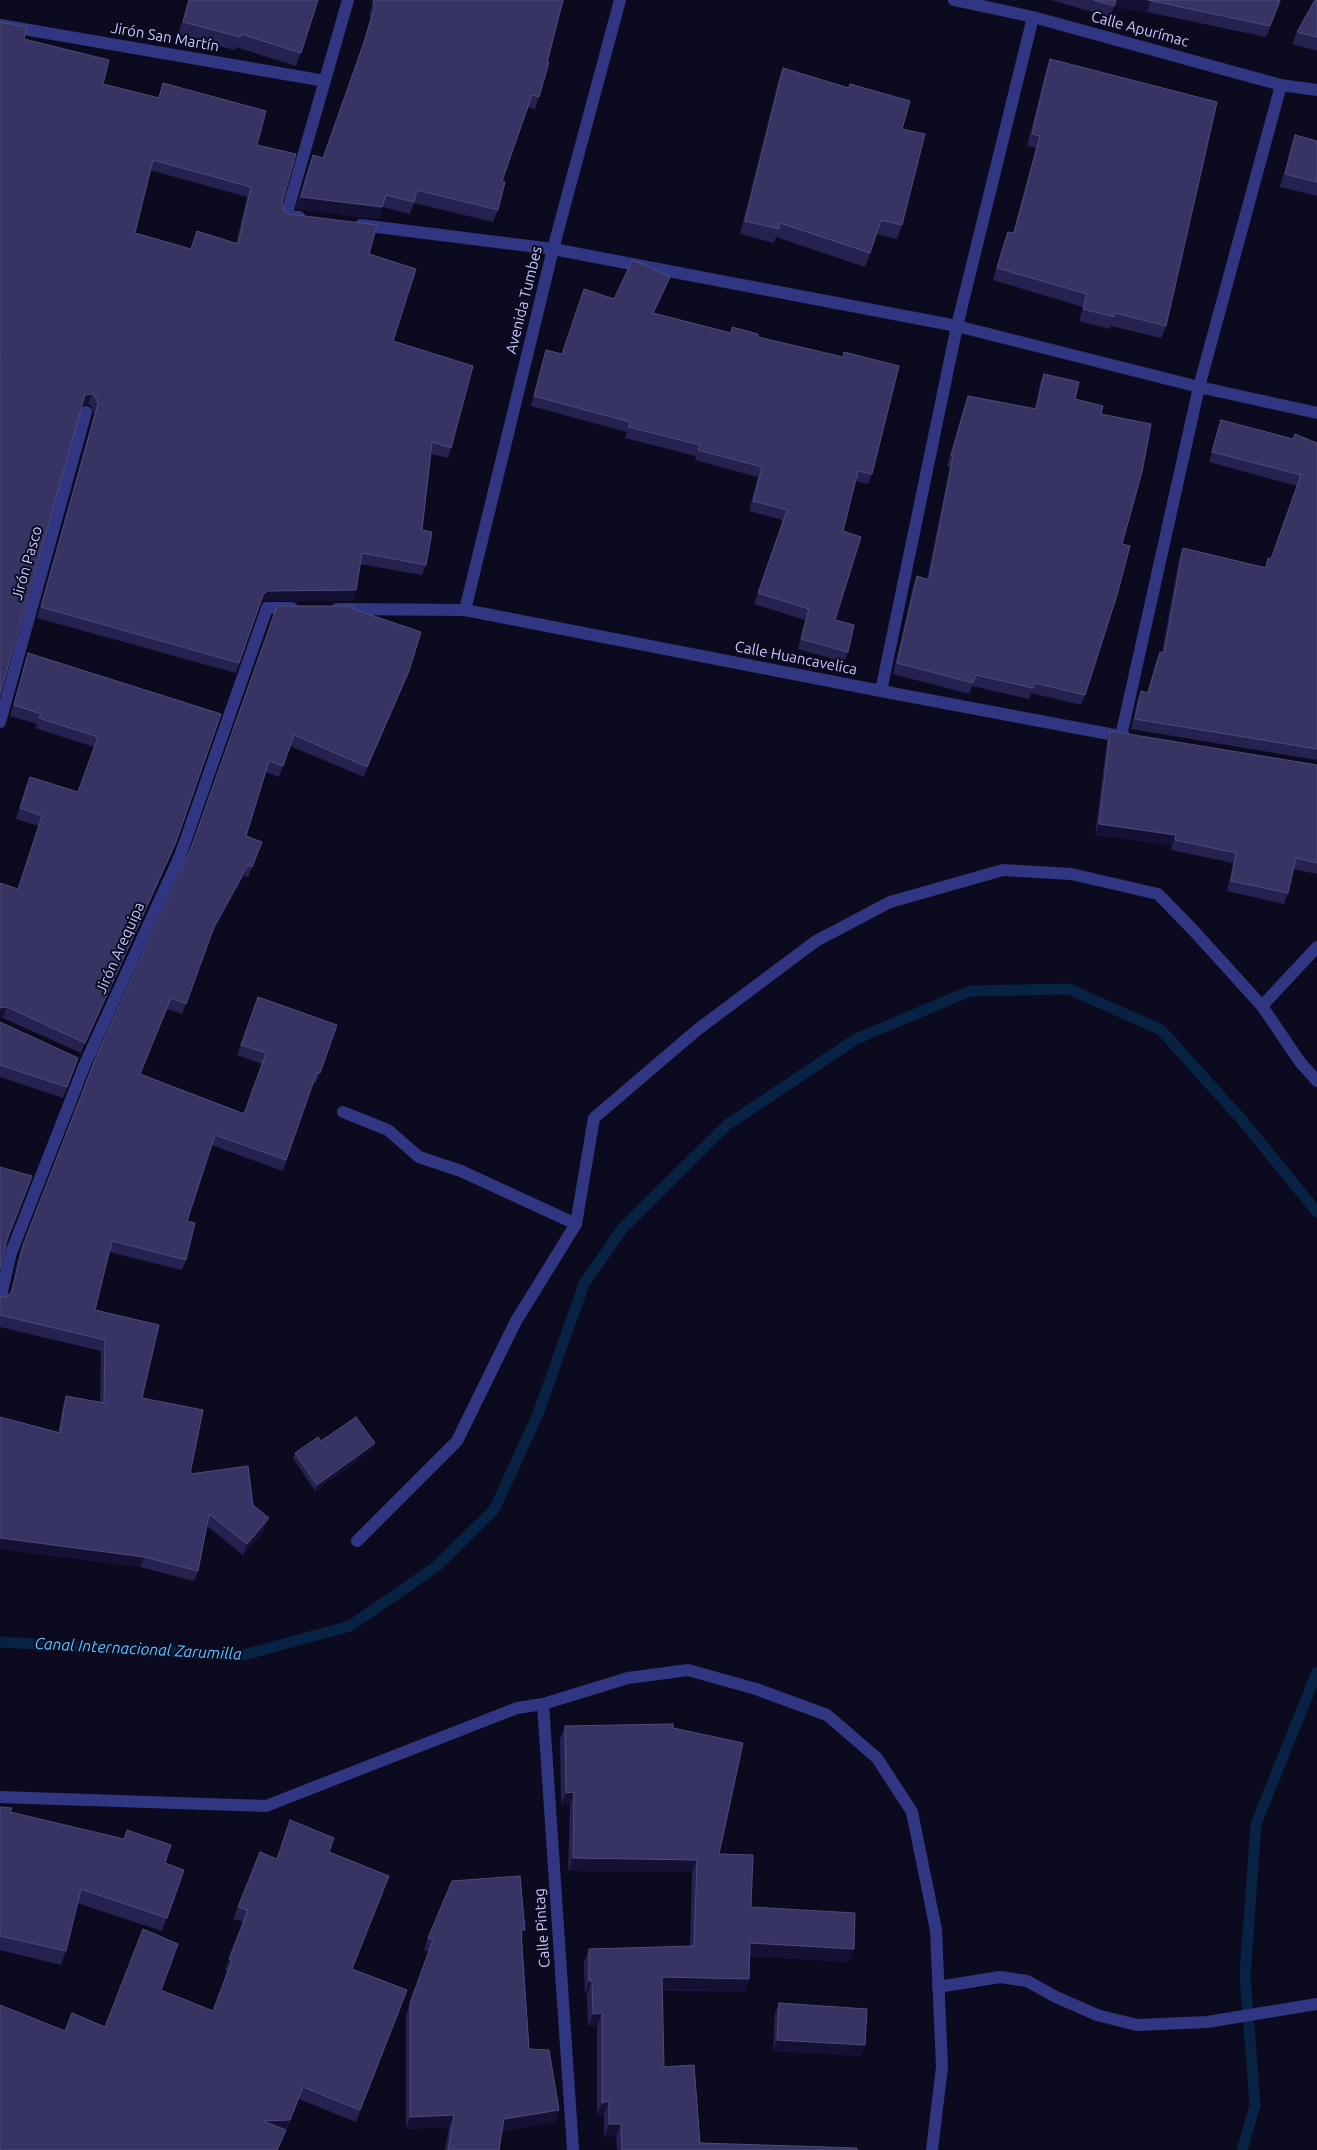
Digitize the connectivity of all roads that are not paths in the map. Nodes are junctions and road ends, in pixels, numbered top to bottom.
1 (348, 0) edge
2 (620, 0) edge
3 (954, 0) edge
4 (1033, 17) junction
5 (0, 25) edge
6 (325, 81) junction
7 (1281, 85) junction
8 (1317, 90) edge
9 (315, 219) edge
10 (345, 223) edge
11 (553, 248) junction
12 (957, 326) junction
13 (1199, 387) junction
14 (86, 412) edge
15 (1317, 413) edge
16 (307, 608) edge
17 (326, 609) edge
18 (465, 610) junction
19 (882, 692) junction
20 (0, 722) edge
21 (1121, 736) junction
22 (1140, 739) edge
23 (1317, 947) edge
24 (1262, 1006) junction
25 (1317, 1081) edge
26 (343, 1112) dead end
27 (576, 1224) junction
28 (0, 1296) edge
29 (357, 1541) dead end
30 (544, 1704) junction
31 (0, 1797) edge
32 (938, 1987) junction
33 (1312, 2004) edge
34 (574, 2150) edge
35 (932, 2150) edge

1 - 6 street
2 - 11 street, Avenida Tumbes
3 - 4 street, Calle Apurímac
4 - 7 street, Calle Apurímac
4 - 12 street
5 - 6 street, Jirón San Martín
6 - 9 street
7 - 8 street, Calle Apurímac
7 - 13 street
10 - 11 street
11 - 12 street
11 - 18 street, Avenida Tumbes
12 - 13 street
12 - 19 street
13 - 15 street
13 - 21 street
14 - 20 street, Jirón Pasco
16 - 28 street, Jirón Arequipa
17 - 18 street, Calle Huancavelica
18 - 19 street, Calle Huancavelica
19 - 21 street, Calle Huancavelica
21 - 22 street, Calle Huancavelica
23 - 24 street
24 - 25 street
24 - 27 street
26 - 27 street
27 - 29 street
30 - 31 street
30 - 32 street
30 - 34 street, Calle Pintag
32 - 33 street
32 - 35 street

